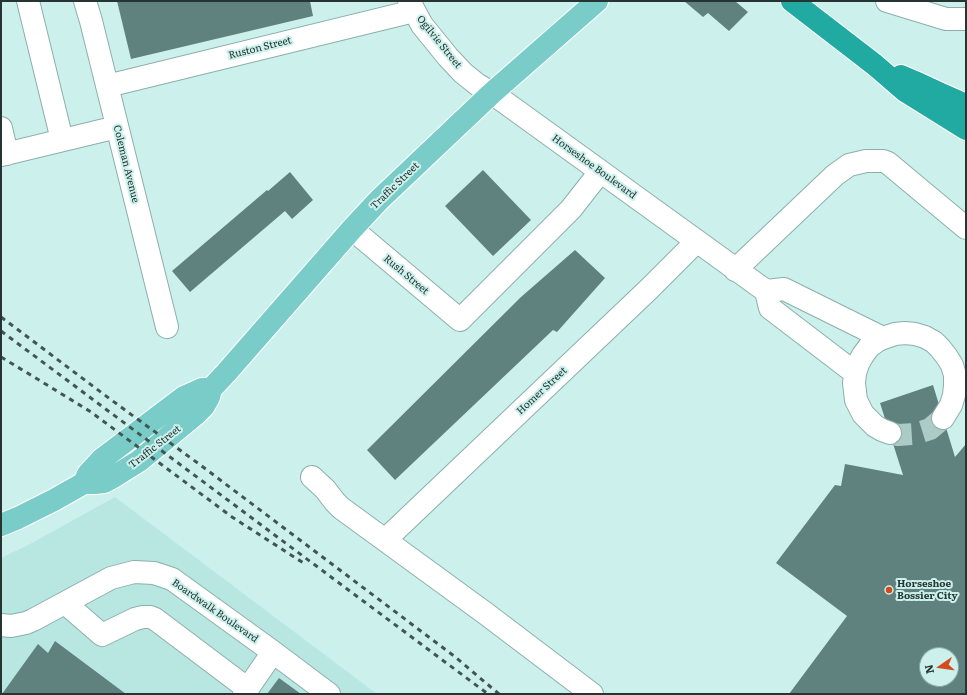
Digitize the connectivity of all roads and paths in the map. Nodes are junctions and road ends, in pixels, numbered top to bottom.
1 (28, 1) edge
2 (85, 1) edge
3 (596, 1) edge
4 (792, 1) edge
5 (887, 1) edge
6 (412, 6) edge
7 (966, 19) edge
8 (876, 65) junction
9 (107, 86) junction
10 (492, 93) junction
11 (966, 104) edge
12 (117, 127) junction
13 (1, 128) edge
14 (966, 129) edge
15 (62, 140) junction
16 (4, 154) edge
17 (600, 172) junction
18 (966, 228) edge
19 (352, 229) junction
20 (697, 241) junction
21 (735, 270) junction
22 (766, 291) junction
23 (167, 327) dead end
24 (883, 338) junction
25 (855, 373) junction
26 (943, 418) tunnel mouth
27 (890, 433) tunnel mouth
28 (312, 477) dead end
29 (1, 525) edge
30 (385, 540) junction
31 (65, 603) junction
32 (1, 614) edge
33 (26, 623) junction
34 (1, 625) edge
35 (273, 652) junction
36 (246, 691) edge
37 (329, 694) edge
38 (592, 694) edge

1 - 15 street
2 - 9 street, Coleman Avenue
3 - 10 main road, Traffic Street
4 - 8 highway
5 - 7 street
6 - 9 street, Ruston Street
6 - 10 street, Ogilvie Street
8 - 11 highway
8 - 14 highway
9 - 12 street, Coleman Avenue
10 - 17 street, Horseshoe Boulevard
10 - 19 main road, Traffic Street
12 - 15 street
12 - 23 street, Coleman Avenue
13 - 16 street
15 - 16 street
17 - 19 street, Rush Street
17 - 20 street, Horseshoe Boulevard
18 - 21 street
19 - 29 main road, Traffic Street
20 - 21 street, Horseshoe Boulevard
20 - 30 street, Homer Street
21 - 22 street, Horseshoe Boulevard
22 - 24 street
22 - 25 street
24 - 25 street
24 - 26 street
25 - 27 street
28 - 30 street
30 - 38 street
31 - 33 street, Boardwalk Boulevard
31 - 35 street, Boardwalk Boulevard
31 - 36 street
32 - 33 street
33 - 34 street, Boardwalk Boulevard
35 - 36 street
35 - 37 street, Boardwalk Boulevard

